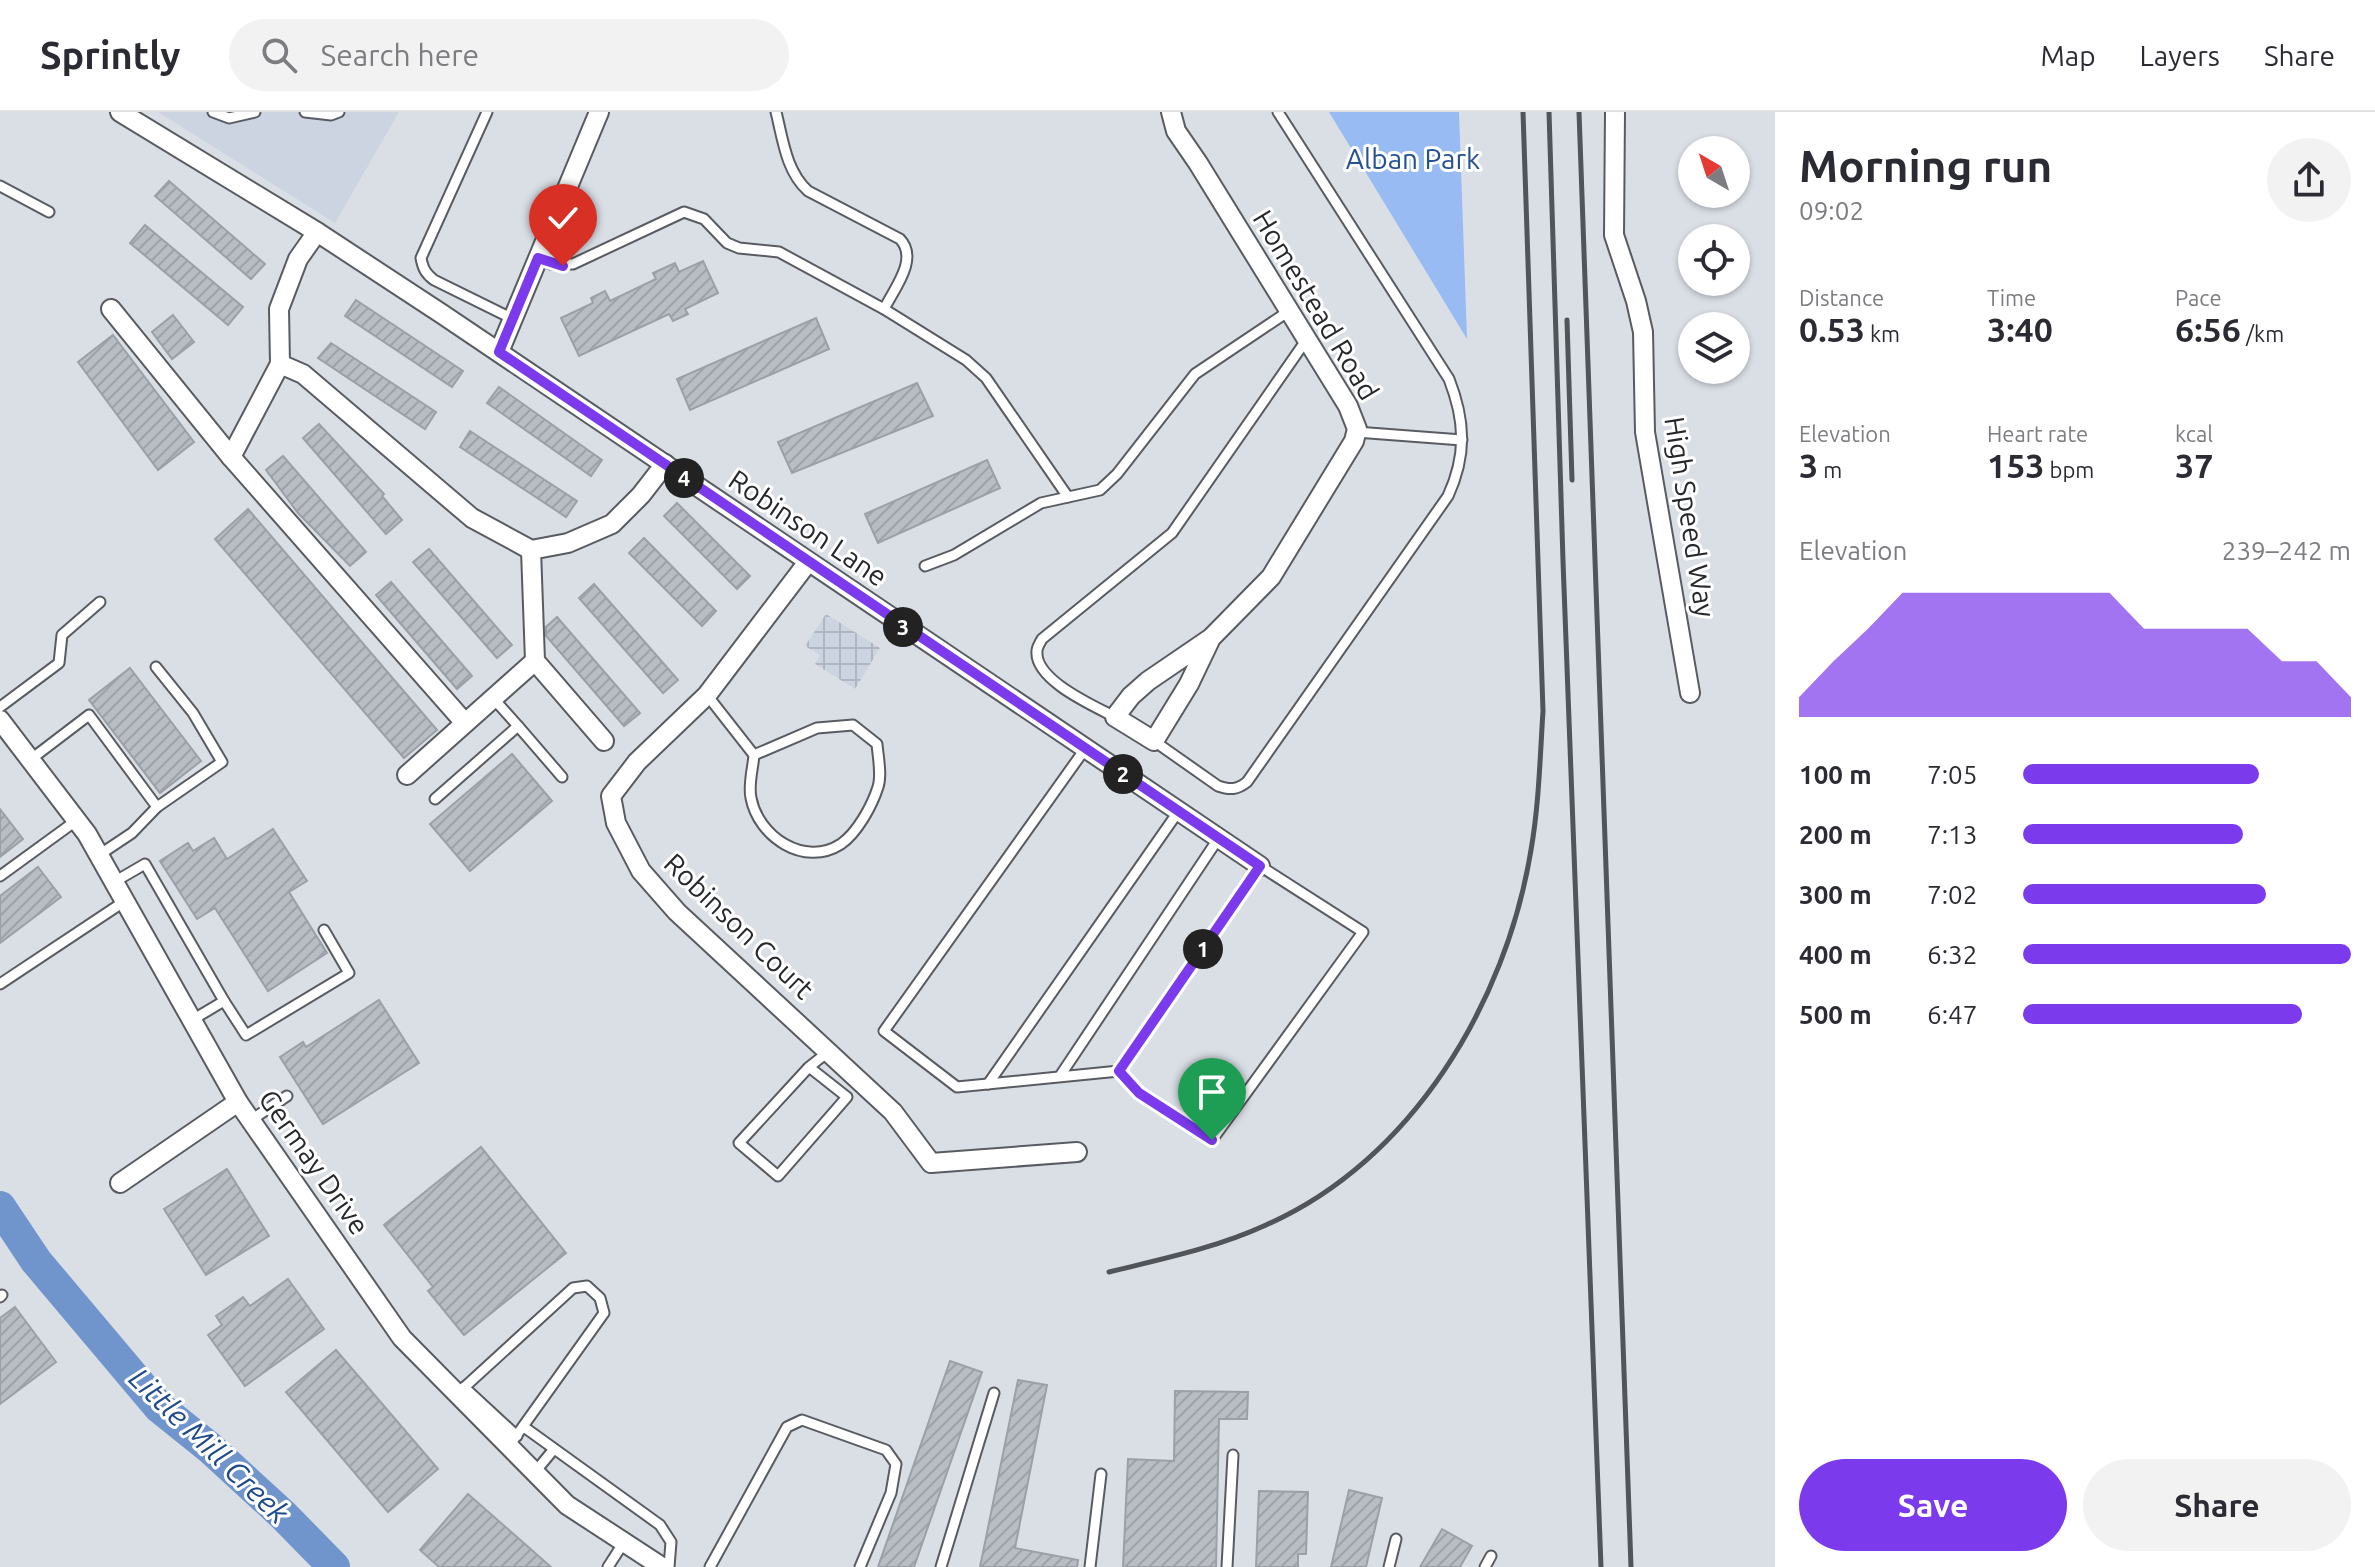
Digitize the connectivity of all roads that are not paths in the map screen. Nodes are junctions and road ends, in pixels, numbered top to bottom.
1 (120, 112) edge
2 (213, 112) edge
3 (255, 112) edge
4 (305, 112) edge
5 (339, 112) edge
6 (487, 112) edge
7 (599, 112) edge
8 (776, 112) edge
9 (1171, 112) edge
10 (1278, 112) edge
11 (1615, 112) edge
12 (0, 186) edge
13 (49, 212) dead end
14 (317, 232) junction
15 (538, 258) junction
16 (111, 309) dead end
17 (884, 309) junction
18 (1289, 311) junction
19 (513, 319) junction
20 (1307, 339) junction
21 (499, 352) junction
22 (280, 364) junction
23 (1356, 432) junction
24 (1462, 440) junction
25 (231, 457) junction
26 (665, 464) junction
27 (1068, 497) junction
28 (531, 550) junction
29 (808, 562) junction
30 (925, 566) dead end
31 (100, 602) dead end
32 (1211, 638) junction
33 (535, 661) junction
34 (156, 667) dead end
35 (1690, 693) dead end
36 (707, 695) junction
37 (493, 698) junction
38 (0, 707) edge
39 (1115, 717) junction
40 (0, 720) edge
41 (465, 723) junction
42 (518, 726) junction
43 (604, 741) dead end
44 (1154, 741) junction
45 (1085, 749) junction
46 (754, 755) junction
47 (30, 760) junction
48 (407, 775) dead end
49 (562, 777) dead end
50 (435, 799) dead end
51 (157, 807) junction
52 (1178, 812) junction
53 (77, 820) junction
54 (1218, 839) junction
55 (99, 855) junction
56 (1260, 866) junction
57 (0, 876) edge
58 (114, 882) junction
59 (125, 901) junction
60 (324, 930) dead end
61 (0, 984) edge
62 (224, 1001) junction
63 (192, 1020) junction
64 (829, 1051) junction
65 (809, 1067) junction
66 (1119, 1071) junction
67 (1060, 1076) junction
68 (988, 1084) junction
69 (287, 1096) dead end
70 (238, 1102) junction
71 (251, 1120) junction
72 (1077, 1152) dead end
73 (120, 1183) dead end
74 (460, 1391) junction
75 (994, 1393) dead end
76 (524, 1427) junction
77 (513, 1441) junction
78 (554, 1449) junction
79 (1233, 1455) dead end
80 (535, 1472) junction
81 (1101, 1474) dead end
82 (1396, 1539) dead end
83 (624, 1542) junction
84 (1491, 1556) dead end
85 (608, 1567) edge
86 (662, 1567) edge
87 (669, 1567) edge
88 (710, 1567) edge
89 (860, 1567) edge
90 (941, 1567) edge
91 (1090, 1567) edge
92 (1227, 1567) edge
93 (1389, 1567) edge
94 (1485, 1567) edge

1 - 14 street, Robinson Lane
2 - 3 lane
4 - 5 lane
6 - 19 lane
7 - 15 street
8 - 17 lane
9 - 18 street, Homestead Road
10 - 24 lane
11 - 35 street, High Speed Way
12 - 13 lane
14 - 21 street, Robinson Lane
14 - 22 street
15 - 17 lane
15 - 19 street
16 - 25 street
17 - 27 lane
18 - 20 street, Homestead Road
18 - 27 lane
19 - 21 street
20 - 23 street, Homestead Road
20 - 39 lane
21 - 26 street, Robinson Lane
22 - 25 street
22 - 28 street
23 - 24 lane
23 - 32 street, Homestead Road
24 - 44 lane
25 - 41 street
26 - 28 street
26 - 29 street, Robinson Lane
27 - 30 lane
28 - 33 street
29 - 36 street, Robinson Court
29 - 45 street, Robinson Lane
31 - 38 lane
32 - 39 street, Homestead Road
32 - 44 street, Homestead Road
33 - 37 street
33 - 43 street
34 - 51 lane
36 - 46 lane
36 - 64 street, Robinson Court
37 - 41 street
37 - 42 lane
39 - 44 street
40 - 47 street, Germay Drive
41 - 48 street
42 - 49 lane
42 - 50 lane
45 - 52 street, Robinson Lane
45 - 68 lane
46 - 46 lane
47 - 51 lane
47 - 53 street, Germay Drive
51 - 55 lane
52 - 54 street, Robinson Lane
52 - 68 lane
53 - 55 street, Germay Drive
53 - 57 lane
54 - 56 street, Robinson Lane
54 - 67 lane
55 - 58 street, Germay Drive
56 - 66 lane
56 - 66 lane
58 - 59 street, Germay Drive
58 - 62 lane
59 - 61 lane
59 - 63 street, Germay Drive
60 - 62 lane
62 - 63 lane
63 - 70 street, Germay Drive
64 - 65 lane
64 - 72 street, Robinson Court
65 - 65 lane
66 - 67 lane
67 - 68 lane
69 - 71 lane
70 - 71 street, Germay Drive
70 - 73 street
71 - 74 street, Germay Drive
74 - 76 lane
74 - 77 street, Germay Drive
75 - 90 lane
76 - 77 lane
76 - 78 lane
77 - 80 street, Germay Drive
78 - 80 lane
78 - 87 lane
79 - 92 lane
80 - 83 street, Germay Drive
81 - 91 lane
82 - 93 lane
83 - 85 lane
83 - 86 street, Germay Drive
84 - 94 lane
88 - 89 lane

